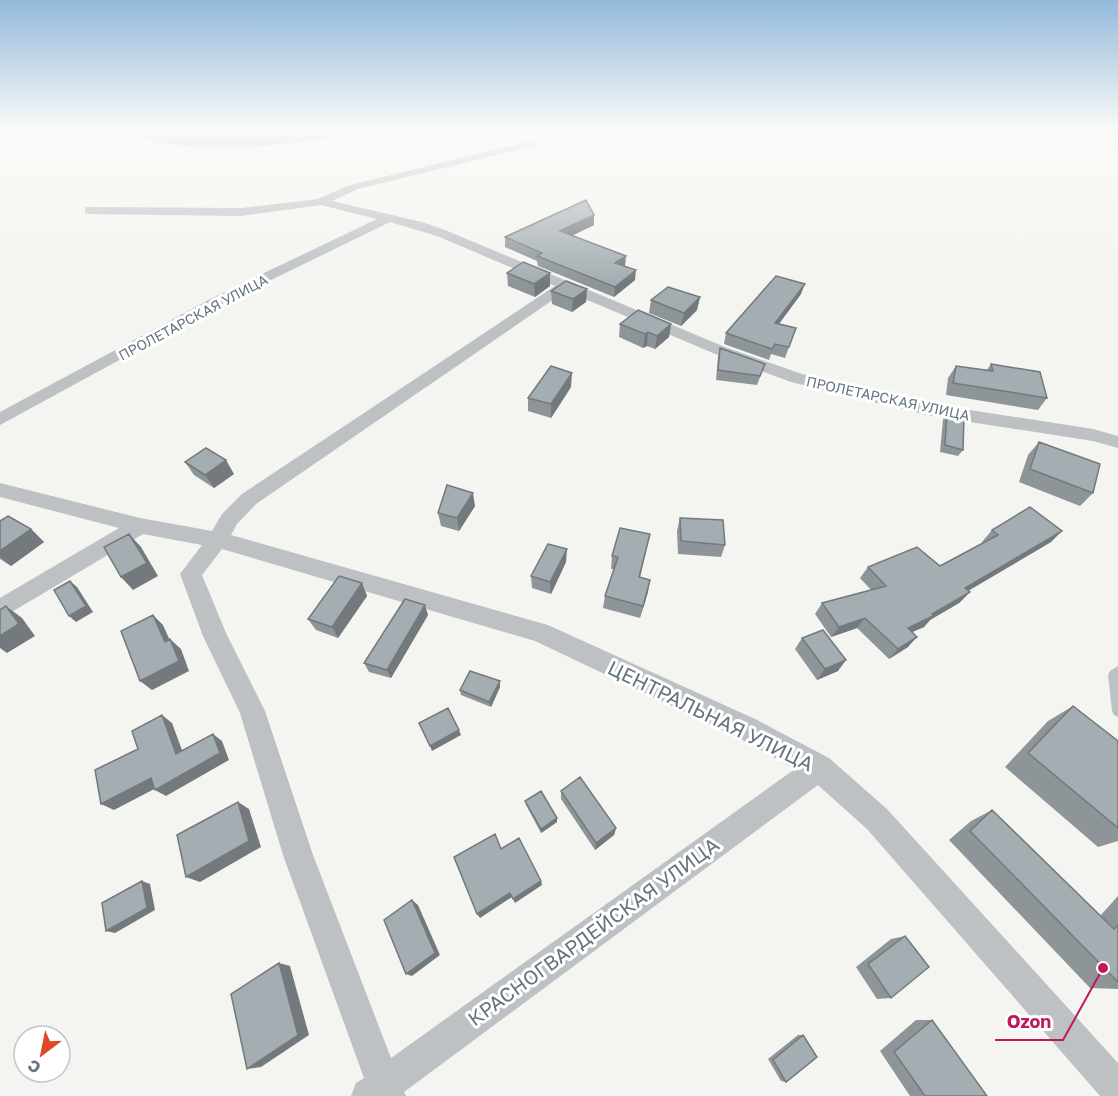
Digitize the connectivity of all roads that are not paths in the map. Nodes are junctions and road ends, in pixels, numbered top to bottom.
1 (382, 180) edge
2 (321, 202) junction
3 (89, 210) dead end
4 (387, 219) junction
5 (565, 285) junction
6 (0, 419) edge
7 (1118, 442) edge
8 (0, 490) edge
9 (140, 526) junction
10 (218, 540) junction
11 (0, 609) edge
12 (1118, 672) edge
13 (1118, 711) edge
14 (819, 768) junction
15 (1118, 1090) edge
16 (381, 1092) edge

1 - 2 street, ПРОЛЕТАРСКАЯ УЛИЦА
2 - 3 street, ПРОЛЕТАРСКАЯ УЛИЦА
2 - 4 street, ПРОЛЕТАРСКАЯ УЛИЦА
4 - 5 street, ПРОЛЕТАРСКАЯ УЛИЦА
4 - 6 street, ПРОЛЕТАРСКАЯ УЛИЦА
5 - 7 street, ПРОЛЕТАРСКАЯ УЛИЦА
5 - 10 street
8 - 9 street, ЦЕНТРАЛЬНАЯ УЛИЦА
9 - 10 street, ЦЕНТРАЛЬНАЯ УЛИЦА
9 - 11 street
10 - 14 street, ЦЕНТРАЛЬНАЯ УЛИЦА
10 - 16 street
12 - 13 lane
14 - 15 street, ЦЕНТРАЛЬНАЯ УЛИЦА
14 - 16 street, КРАСНОГВАРДЕЙСКАЯ УЛИЦА

